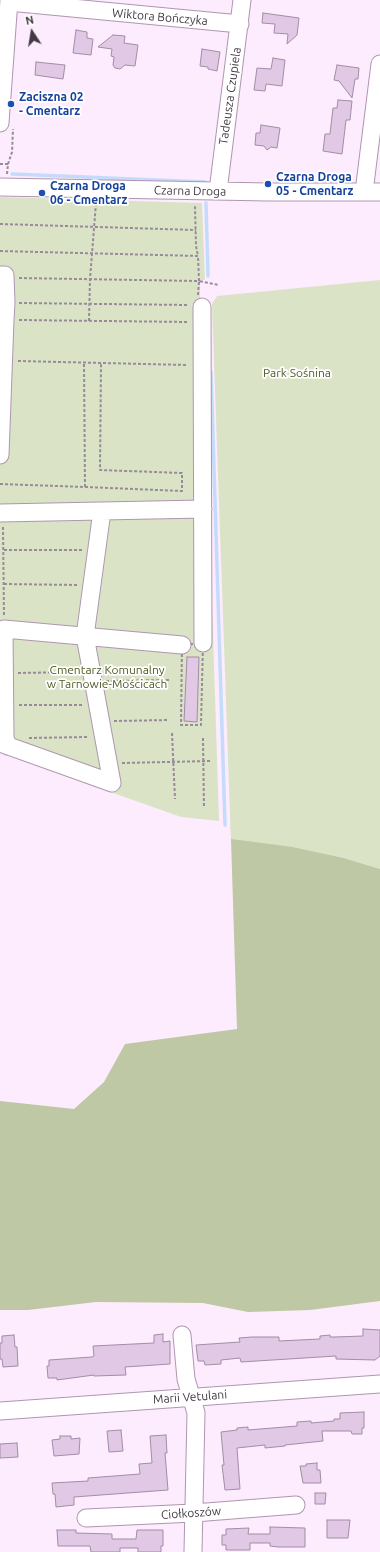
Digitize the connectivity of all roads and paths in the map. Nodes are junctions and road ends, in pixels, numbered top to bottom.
1 (242, 0) edge
2 (9, 1) edge
3 (240, 24) junction
4 (380, 64) edge
5 (0, 123) edge
6 (0, 164) edge
7 (8, 164) dead end
8 (0, 187) edge
9 (218, 191) junction
10 (372, 192) edge
11 (96, 203) dead end
12 (188, 206) dead end
13 (0, 224) edge
14 (94, 227) junction
15 (196, 230) junction
16 (0, 251) edge
17 (92, 254) junction
18 (198, 256) junction
19 (3, 276) edge
20 (90, 279) junction
21 (198, 281) junction
22 (219, 285) dead end
23 (6, 302) junction
24 (89, 304) junction
25 (198, 309) junction
26 (2, 320) edge
27 (89, 321) junction
28 (3, 361) junction
29 (84, 363) junction
30 (101, 364) junction
31 (203, 366) junction
32 (0, 455) edge
33 (0, 484) edge
34 (84, 487) junction
35 (203, 509) junction
36 (102, 511) junction
37 (2, 513) edge
38 (3, 532) junction
39 (0, 535) edge
40 (4, 550) junction
41 (96, 551) junction
42 (0, 558) edge
43 (4, 561) junction
44 (4, 578) junction
45 (0, 582) edge
46 (4, 584) junction
47 (92, 585) junction
48 (0, 605) edge
49 (4, 609) junction
50 (2, 629) edge
51 (85, 636) junction
52 (203, 643) joint
53 (182, 645) joint
54 (5, 673) junction
55 (92, 676) junction
56 (169, 680) dead end
57 (98, 705) junction
58 (5, 706) junction
59 (169, 720) dead end
60 (102, 729) junction
61 (172, 733) dead end
62 (28, 738) dead end
63 (203, 738) dead end
64 (4, 745) edge
65 (203, 761) junction
66 (211, 761) dead end
67 (173, 762) junction
68 (109, 763) junction
69 (175, 799) dead end
70 (204, 808) dead end
71 (182, 1335) dead end
72 (380, 1384) edge
73 (192, 1397) junction
74 (0, 1411) edge
75 (296, 1505) dead end
76 (194, 1513) junction
77 (86, 1518) dead end
78 (193, 1552) edge

1 - 3 street, Tadeusza Czupiela
2 - 3 street, Wiktora Bończyka
2 - 5 street
3 - 9 street, Tadeusza Czupiela
4 - 10 street
6 - 7 path
8 - 9 street, Czarna Droga
9 - 10 street, Czarna Droga
11 - 14 path
12 - 15 path
13 - 14 path
14 - 15 path
14 - 17 path
15 - 18 path
16 - 17 path
17 - 18 path
17 - 20 path
18 - 21 path
19 - 20 path
19 - 23 street
20 - 21 path
20 - 24 path
21 - 22 path
21 - 25 path
23 - 24 path
23 - 26 street
24 - 25 path
24 - 27 path
25 - 27 path
25 - 31 street
26 - 27 path
26 - 28 street
28 - 29 path
28 - 32 street
29 - 30 path
29 - 34 path
30 - 31 path
30 - 34 path
31 - 35 street
33 - 34 path
35 - 36 street
35 - 52 street
36 - 37 street
36 - 41 street
37 - 38 path
38 - 39 path
38 - 40 path
40 - 41 path
40 - 43 path
41 - 47 street
42 - 43 path
43 - 44 path
44 - 45 path
44 - 46 path
46 - 47 path
46 - 49 path
47 - 51 street
48 - 49 path
49 - 50 path
50 - 51 street
50 - 54 street
51 - 53 street
51 - 55 street
52 - 53 path
54 - 55 path
54 - 58 street
55 - 56 path
55 - 57 street
57 - 58 path
57 - 60 street
58 - 64 street
59 - 60 path
60 - 62 path
60 - 68 street
61 - 67 path
63 - 65 path
64 - 68 street
65 - 66 path
65 - 67 path
65 - 70 path
67 - 68 path
67 - 69 path
71 - 73 street
72 - 73 street, Marii Vetulani
73 - 74 street, Marii Vetulani
73 - 76 street
75 - 76 street, Ciołkoszów
76 - 77 street, Ciołkoszów
76 - 78 street

